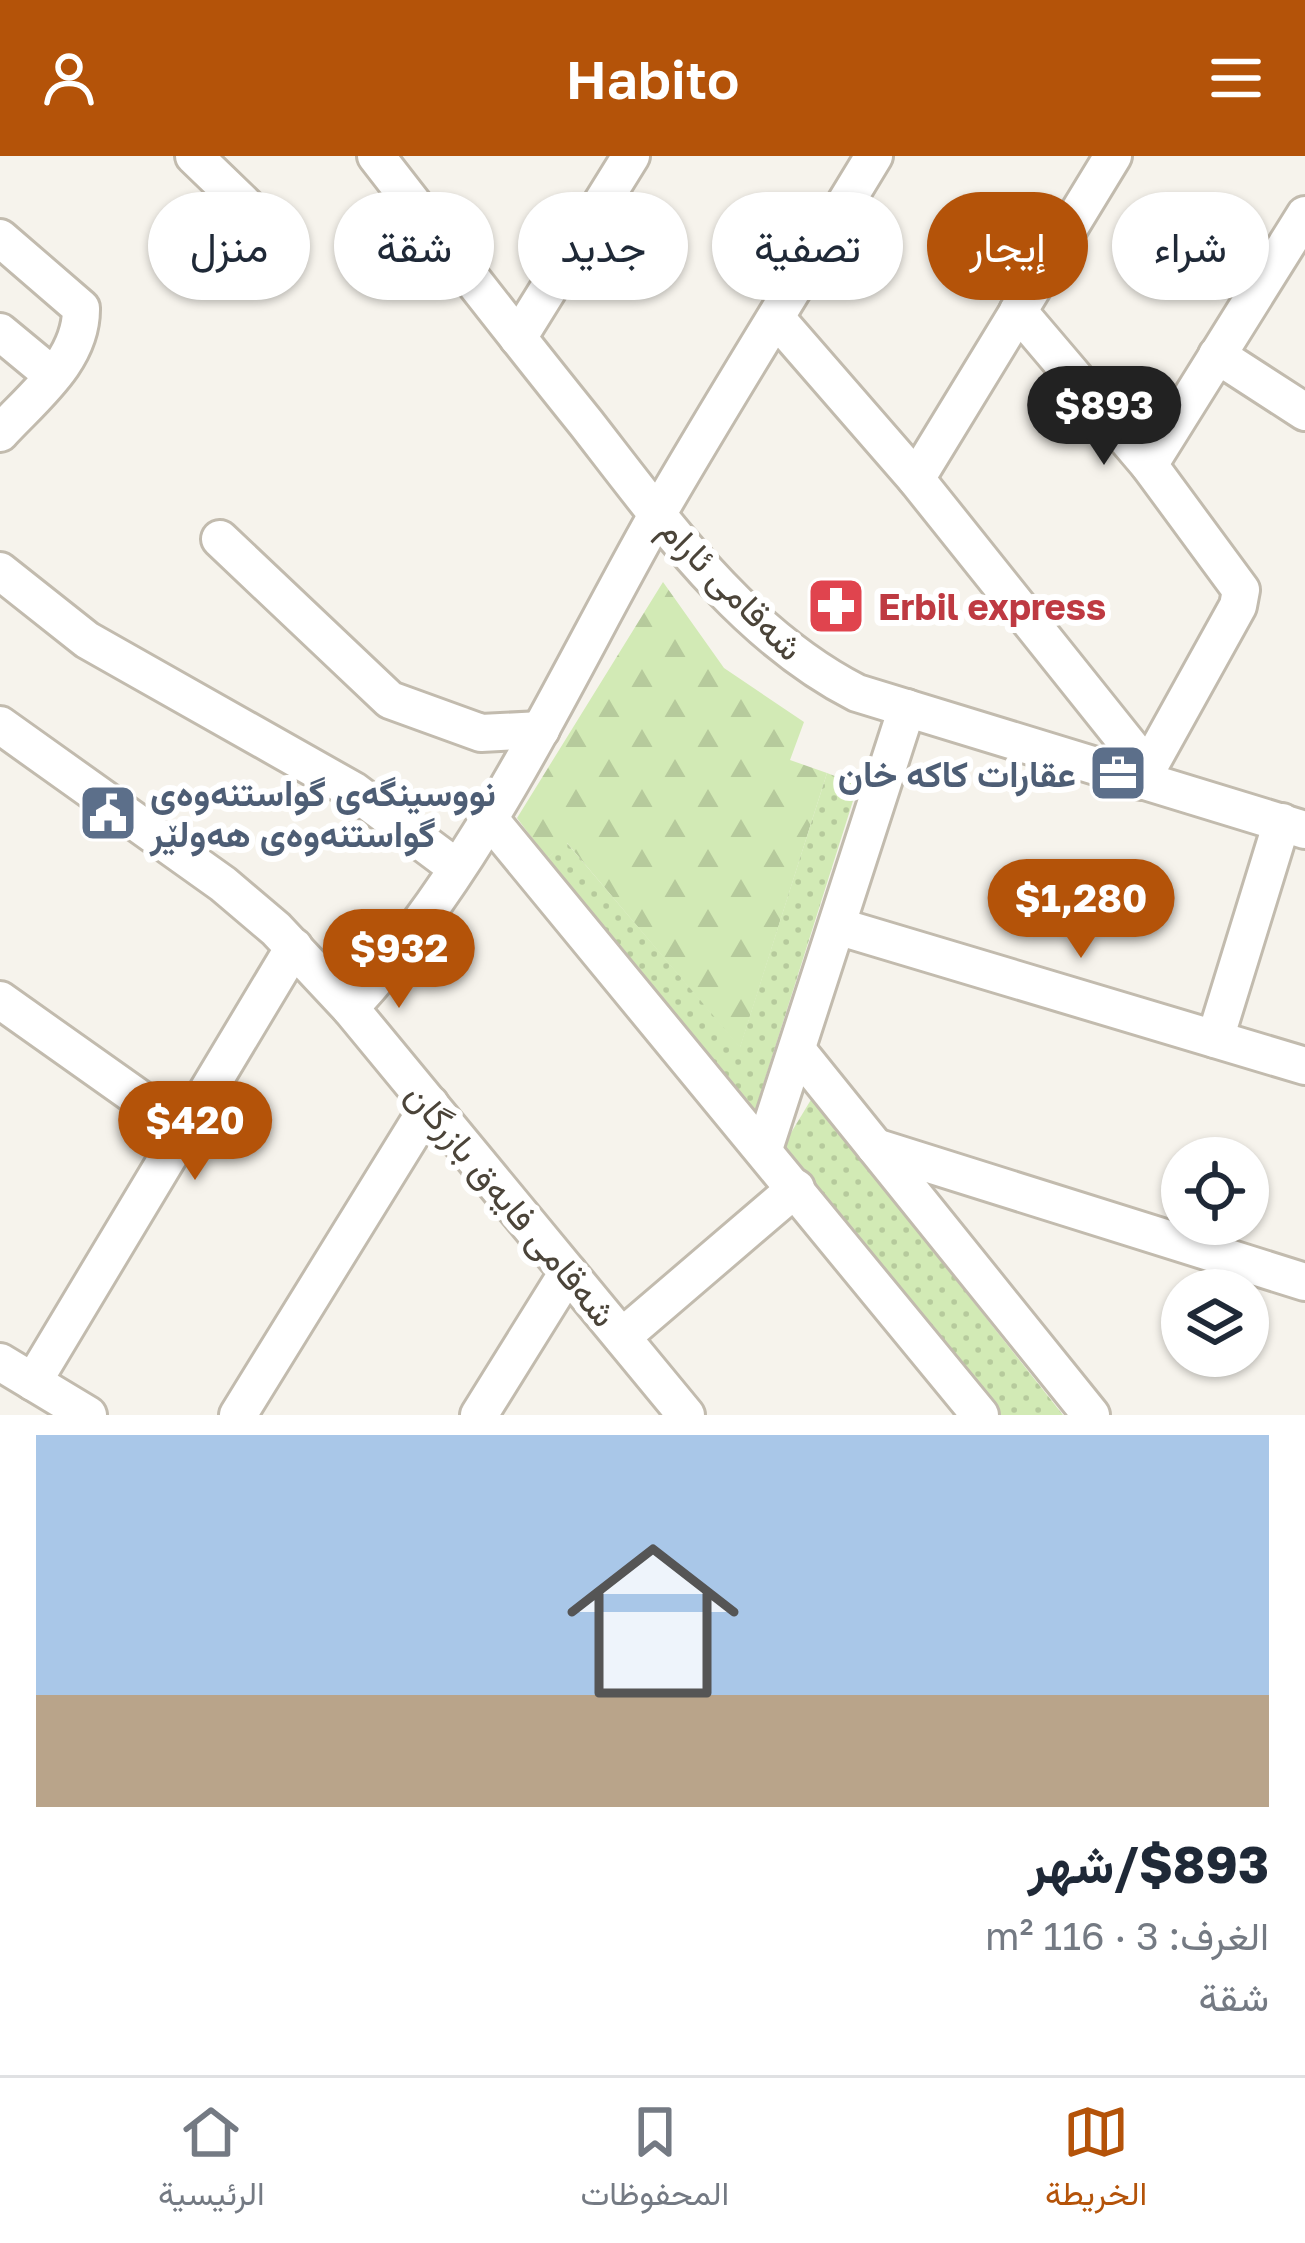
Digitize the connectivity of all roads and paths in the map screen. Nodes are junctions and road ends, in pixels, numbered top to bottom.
1 (194, 156) edge
2 (376, 156) edge
3 (632, 156) edge
4 (874, 156) edge
5 (1113, 156) edge
6 (231, 192) edge
7 (1305, 215) edge
8 (0, 238) edge
9 (1018, 311) junction
10 (776, 318) junction
11 (0, 332) edge
12 (518, 338) junction
13 (1217, 355) junction
14 (52, 375) junction
15 (1305, 412) edge
16 (3, 424) edge
17 (1149, 465) junction
18 (916, 478) junction
19 (658, 514) junction
20 (220, 539) dead end
21 (0, 571) edge
22 (907, 708) junction
23 (0, 725) edge
24 (541, 730) junction
25 (1144, 775) junction
26 (488, 817) junction
27 (1298, 826) edge
28 (457, 868) junction
29 (837, 926) junction
30 (294, 947) junction
31 (0, 1000) edge
32 (350, 1008) junction
33 (1215, 1039) junction
34 (796, 1050) junction
35 (1305, 1066) edge
36 (430, 1104) junction
37 (184, 1131) junction
38 (875, 1147) junction
39 (764, 1149) junction
40 (796, 1188) junction
41 (568, 1272) junction
42 (1305, 1282) edge
43 (622, 1337) junction
44 (0, 1362) edge
45 (33, 1382) junction
46 (88, 1415) edge
47 (238, 1415) edge
48 (479, 1415) edge
49 (686, 1415) edge
50 (980, 1415) edge
51 (1090, 1415) edge

1 - 6 street
2 - 12 street, شەقامی ئارام
3 - 12 street
4 - 10 street
5 - 9 street
7 - 13 street
8 - 14 street
9 - 17 street
9 - 18 street
10 - 18 street
10 - 19 street
11 - 14 street
12 - 19 street, شەقامی ئارام
13 - 15 street
13 - 17 street
14 - 16 street
17 - 25 street
18 - 25 street
19 - 22 street, شەقامی ئارام
19 - 24 street
20 - 24 street
21 - 28 street
22 - 25 street, شەقامی ئارام
22 - 29 street
23 - 30 street, شەقامی فایەق بازرگان
24 - 26 street
25 - 27 street, شەقامی ئارام
26 - 28 street
26 - 39 street
27 - 33 street
28 - 32 street
29 - 33 street
29 - 34 street
30 - 32 street, شەقامی فایەق بازرگان
30 - 37 street
31 - 37 street
32 - 36 street, شەقامی فایەق بازرگان
33 - 35 street
34 - 38 street
34 - 39 street
36 - 41 street, شەقامی فایەق بازرگان
36 - 47 street
37 - 45 street
38 - 42 street
38 - 51 street
39 - 40 street
40 - 43 street
40 - 50 street
41 - 43 street, شەقامی فایەق بازرگان
41 - 48 street
43 - 49 street, شەقامی فایەق بازرگان
44 - 45 street
45 - 46 street

